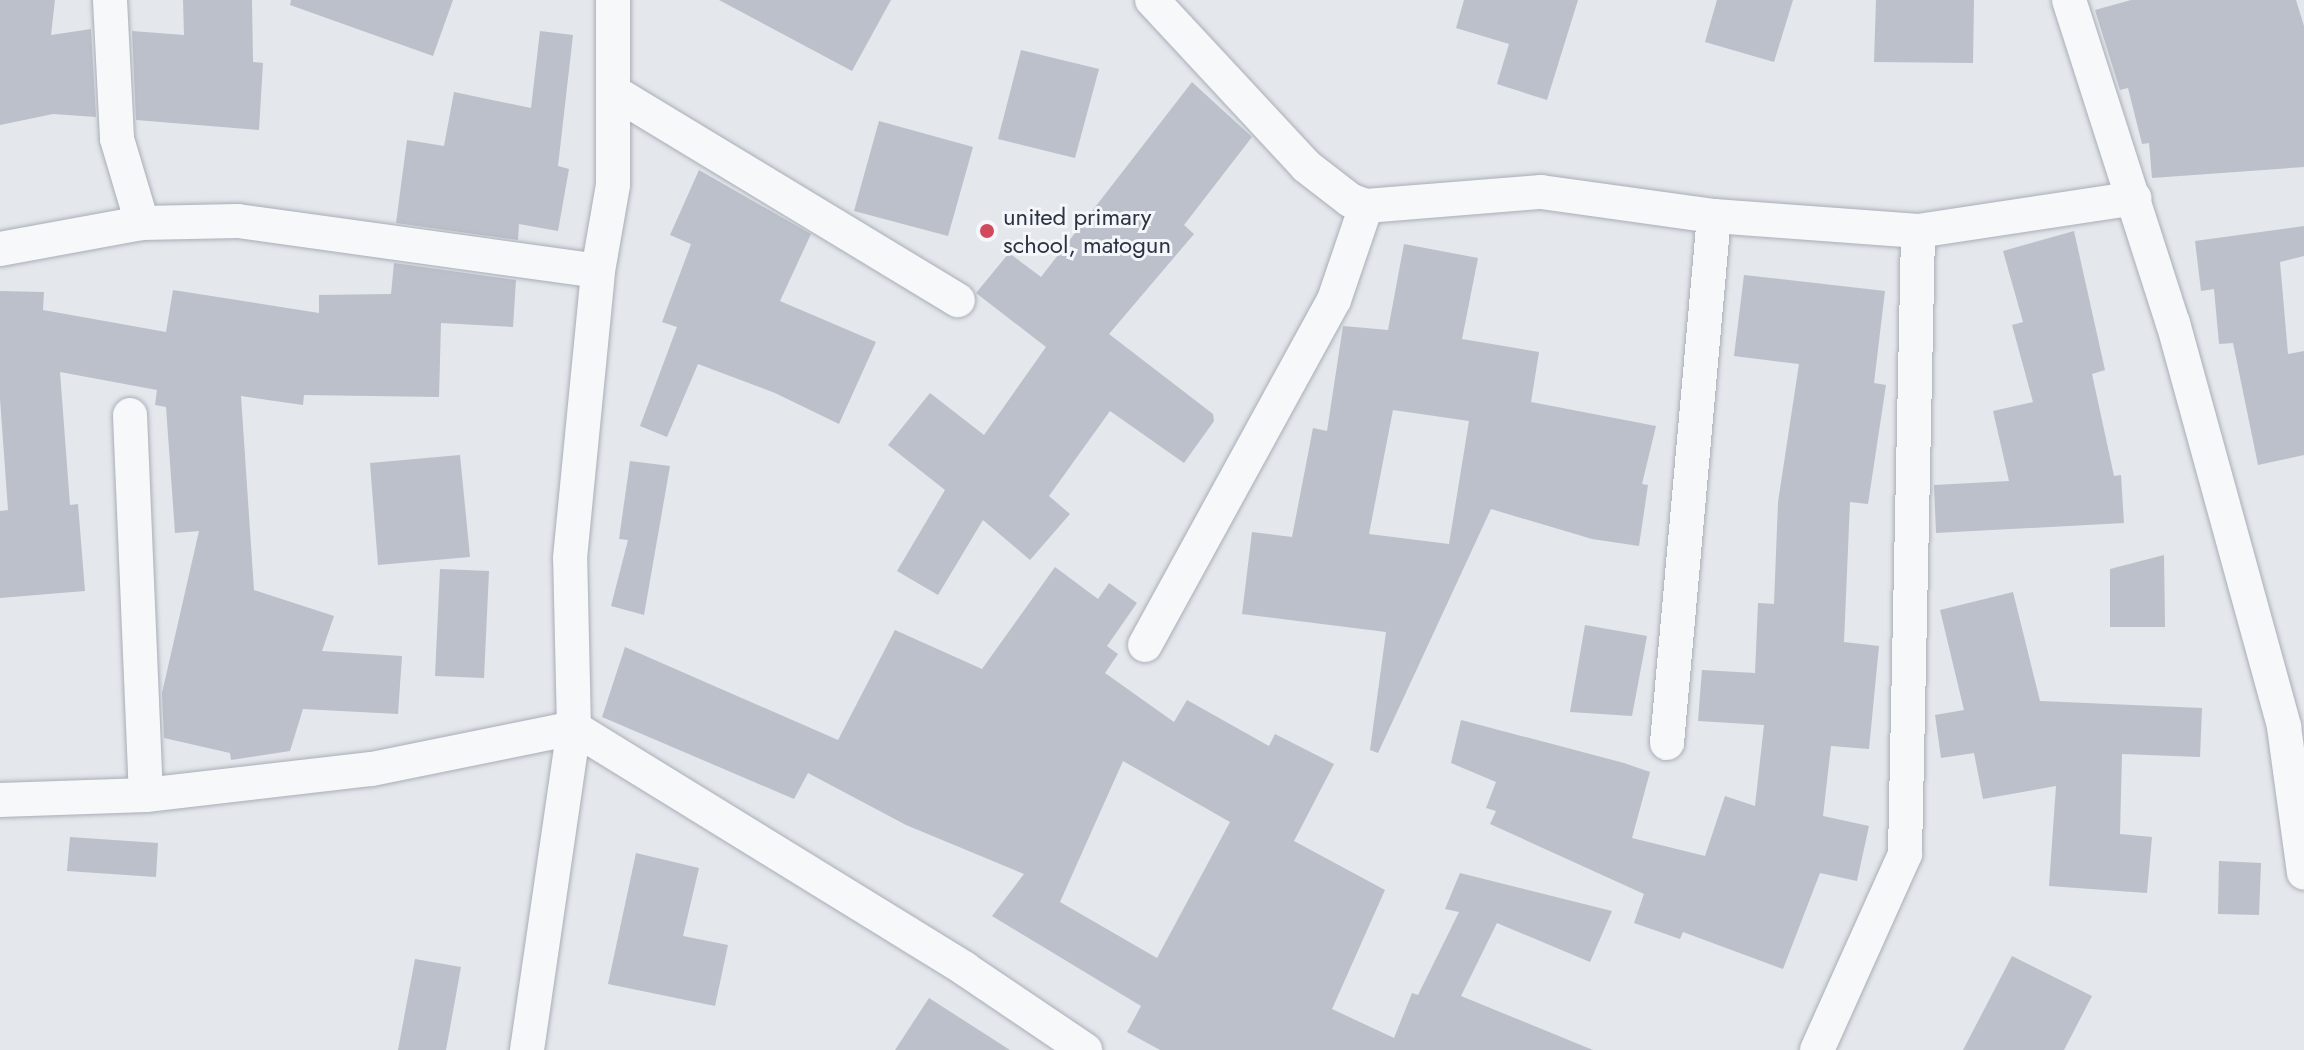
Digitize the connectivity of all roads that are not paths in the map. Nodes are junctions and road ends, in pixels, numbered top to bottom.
1 (110, 0) edge
2 (613, 0) edge
3 (1152, 0) edge
4 (2069, 0) edge
5 (614, 92) junction
6 (2135, 198) junction
7 (1366, 206) junction
8 (1714, 216) junction
9 (142, 223) junction
10 (1918, 231) junction
11 (0, 249) edge
12 (598, 271) junction
13 (958, 300) dead end
14 (130, 415) dead end
15 (1145, 645) dead end
16 (574, 728) junction
17 (1667, 743) dead end
18 (146, 795) junction
19 (2301, 799) edge
20 (0, 800) edge
21 (2304, 873) edge
22 (527, 1050) edge
23 (1085, 1050) edge
24 (1817, 1050) edge

1 - 9 street
2 - 5 street
3 - 7 street
4 - 6 street
5 - 12 street
5 - 13 street
6 - 10 street
6 - 19 street
7 - 8 street
7 - 15 street
8 - 10 street
8 - 17 street
9 - 11 street
9 - 12 street
10 - 24 street
12 - 16 street
14 - 18 street
16 - 18 street
16 - 22 street
16 - 23 street
18 - 20 street
19 - 21 street

